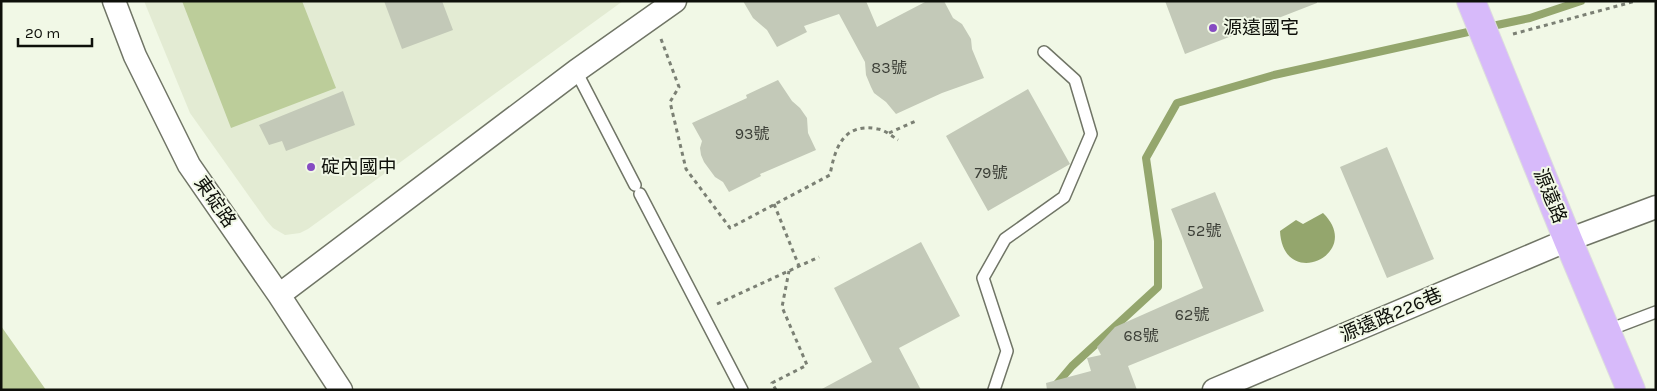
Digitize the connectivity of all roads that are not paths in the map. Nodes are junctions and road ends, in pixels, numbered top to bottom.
1 (114, 1) edge
2 (675, 1) edge
3 (1471, 1) edge
4 (1044, 52) dead end
5 (576, 71) junction
6 (1656, 207) edge
7 (1568, 240) junction
8 (279, 294) junction
9 (1656, 312) edge
10 (1606, 331) junction
11 (341, 390) edge
12 (742, 390) edge
13 (994, 390) edge
14 (1214, 390) edge
15 (1631, 390) edge

1 - 8 street, 東碇路
2 - 5 street
3 - 7 main road, 源遠路
4 - 13 lane
5 - 8 street
5 - 12 lane
6 - 7 street, 源遠路226巷
7 - 10 main road, 源遠路
7 - 14 street, 源遠路226巷
8 - 11 street, 東碇路
9 - 10 lane
10 - 15 main road, 源遠路

